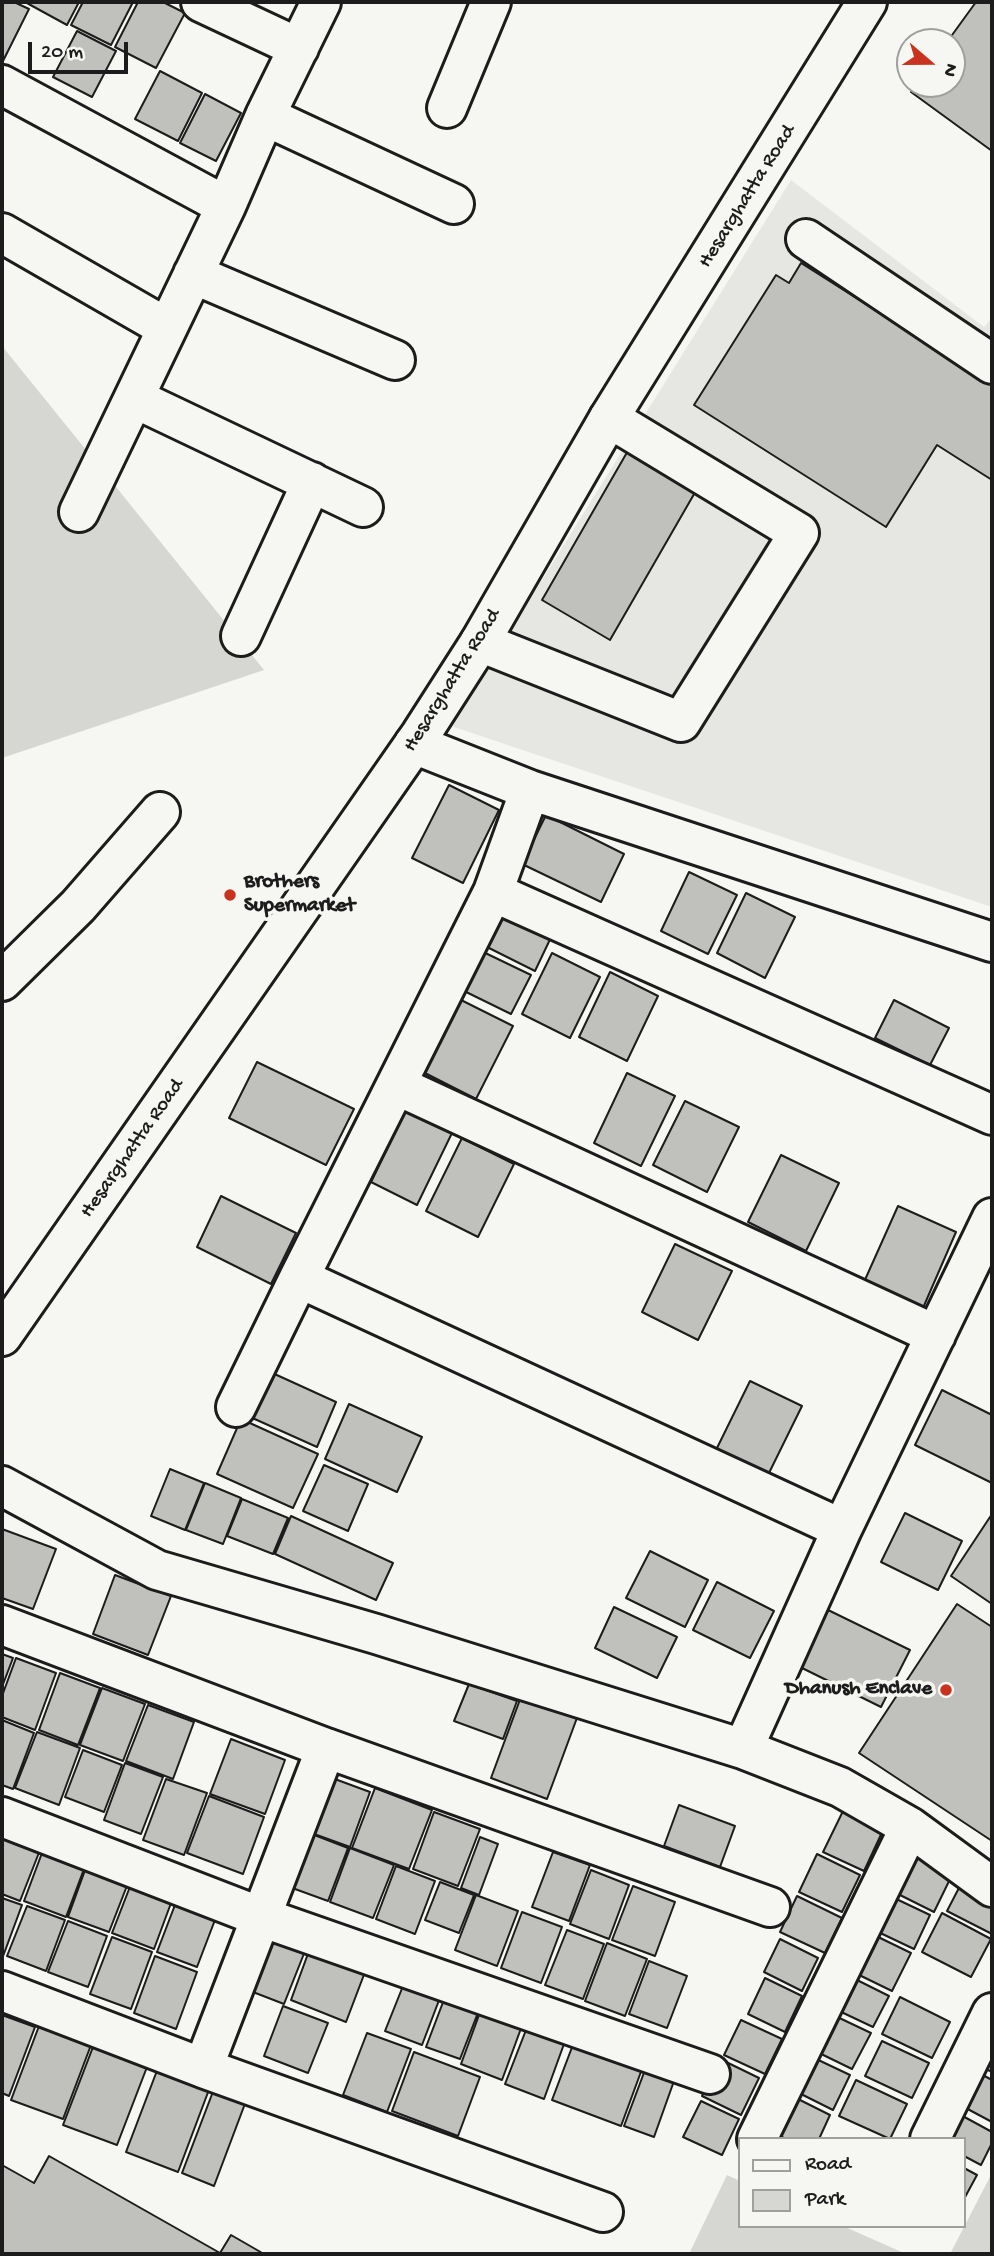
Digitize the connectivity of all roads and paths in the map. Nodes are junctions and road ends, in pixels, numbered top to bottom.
1 (201, 2) edge
2 (321, 2) edge
3 (491, 2) edge
4 (867, 2) edge
5 (299, 48) junction
6 (2, 85) edge
7 (447, 108) dead end
8 (265, 116) junction
9 (454, 204) dead end
10 (226, 206) junction
11 (2, 233) edge
12 (806, 239) dead end
13 (193, 274) junction
14 (167, 328) junction
15 (395, 360) dead end
16 (992, 364) edge
17 (134, 398) junction
18 (609, 418) junction
19 (312, 482) junction
20 (363, 507) dead end
21 (79, 512) dead end
22 (241, 636) dead end
23 (480, 642) junction
24 (414, 744) junction
25 (530, 790) junction
26 (160, 812) dead end
27 (493, 892) junction
28 (992, 942) edge
29 (2, 981) edge
30 (396, 1085) junction
31 (992, 1115) edge
32 (992, 1218) edge
33 (299, 1278) junction
34 (936, 1335) junction
35 (2, 1336) edge
36 (236, 1407) dead end
37 (2, 1486) edge
38 (842, 1529) junction
39 (2, 1625) edge
40 (326, 1748) junction
41 (743, 1749) junction
42 (2, 1817) edge
43 (910, 1827) junction
44 (992, 1887) edge
45 (770, 1907) dead end
46 (261, 1917) junction
47 (2, 1992) edge
48 (992, 2013) edge
49 (203, 2068) junction
50 (710, 2074) dead end
51 (758, 2137) edge
52 (931, 2137) edge
53 (603, 2212) dead end

1 - 5 street
2 - 5 street
3 - 7 street
4 - 18 street, Hesarghatta Road
5 - 8 street
6 - 10 street
8 - 9 street
8 - 10 street
10 - 13 street
11 - 14 street
12 - 16 street
13 - 14 street
13 - 15 street
14 - 17 street
17 - 19 street
17 - 21 street
18 - 23 street, Hesarghatta Road
18 - 23 street
19 - 20 street
19 - 22 street
23 - 24 street, Hesarghatta Road
24 - 25 street
24 - 35 street, Hesarghatta Road
25 - 27 street
25 - 28 street
26 - 29 street
27 - 30 street
27 - 31 street
30 - 33 street
30 - 34 street
32 - 34 street
33 - 36 street
33 - 38 street
34 - 38 street
37 - 41 street
38 - 41 street
39 - 40 street
40 - 45 street
40 - 46 street
41 - 43 street
42 - 46 street
43 - 44 street
43 - 51 street
46 - 49 street
46 - 50 street
47 - 49 street
48 - 52 street
49 - 53 street

